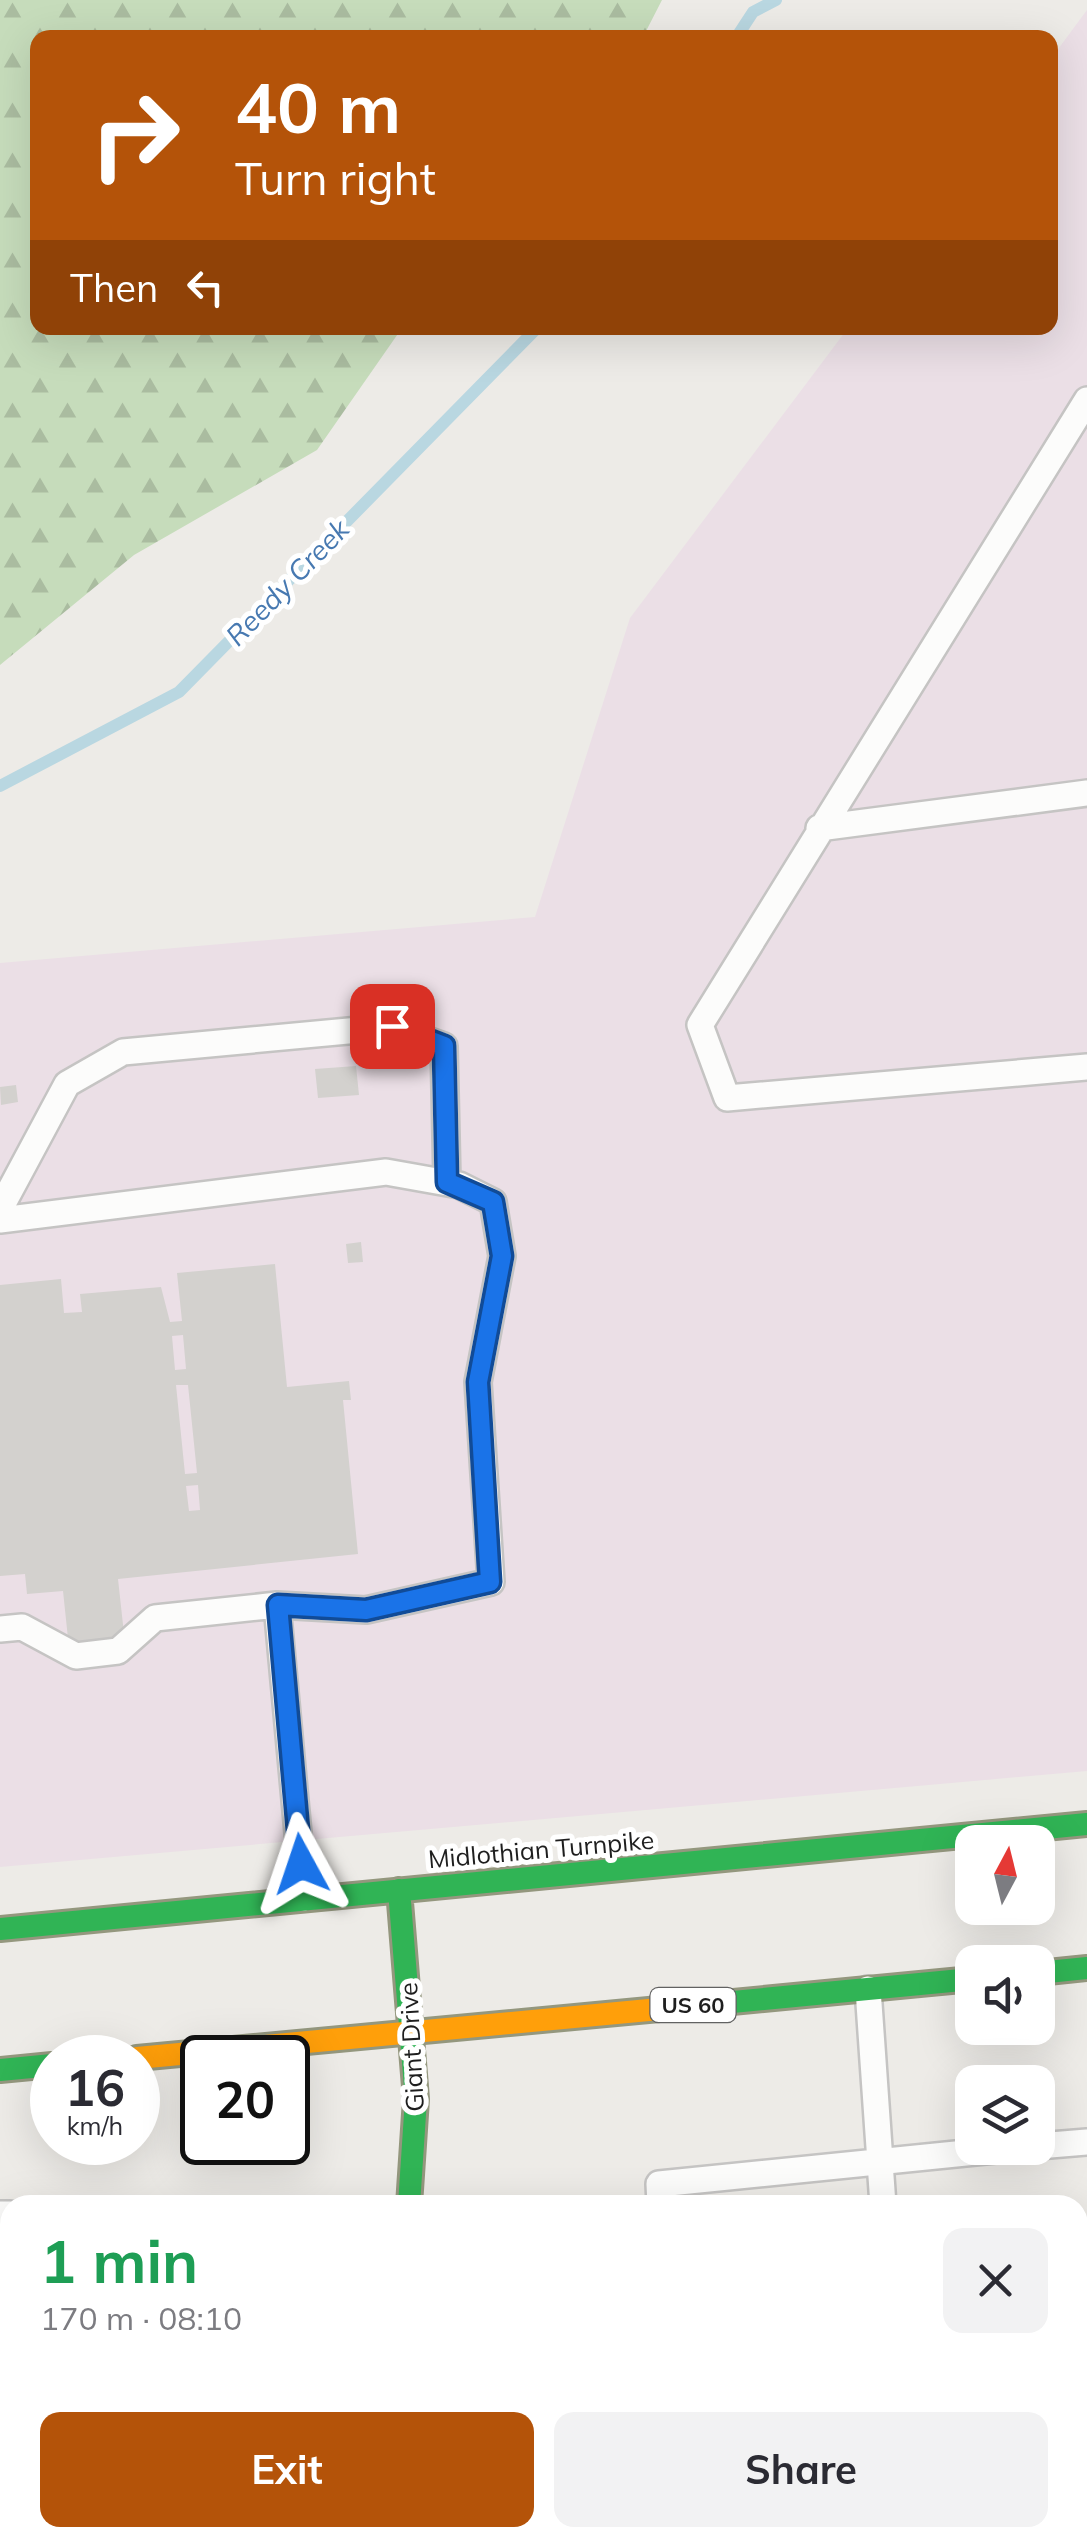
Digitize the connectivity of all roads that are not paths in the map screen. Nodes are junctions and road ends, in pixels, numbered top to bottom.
1 (1087, 400) edge
2 (1087, 793) edge
3 (820, 828) junction
4 (1087, 1067) edge
5 (447, 1182) junction
6 (0, 1209) edge
7 (0, 1220) edge
8 (278, 1605) junction
9 (0, 1629) edge
10 (1087, 1824) edge
11 (399, 1890) junction
12 (304, 1898) junction
13 (0, 1928) edge
14 (1087, 1968) edge
15 (1055, 1971) edge
16 (955, 1981) edge
17 (868, 1989) junction
18 (413, 2031) junction
19 (160, 2056) edge
20 (30, 2068) edge
21 (0, 2070) edge
22 (1087, 2142) edge
23 (1055, 2145) edge
24 (955, 2152) edge
25 (881, 2158) junction
26 (410, 2195) edge
27 (660, 2195) edge
28 (883, 2195) edge

1 - 3 lane
2 - 3 lane
3 - 4 lane
5 - 6 lane
5 - 7 lane
5 - 8 lane
8 - 9 lane
8 - 12 lane
10 - 11 main road, Midlothian Turnpike
11 - 12 main road, Midlothian Turnpike
11 - 18 main road, Giant Drive
12 - 13 main road, Midlothian Turnpike
14 - 15 main road
16 - 17 main road, US 60
17 - 18 main road, US 60
17 - 25 lane
18 - 19 main road, US 60
18 - 26 main road, Giant Drive
20 - 21 main road
22 - 23 lane
24 - 25 lane
25 - 27 lane
25 - 28 lane

